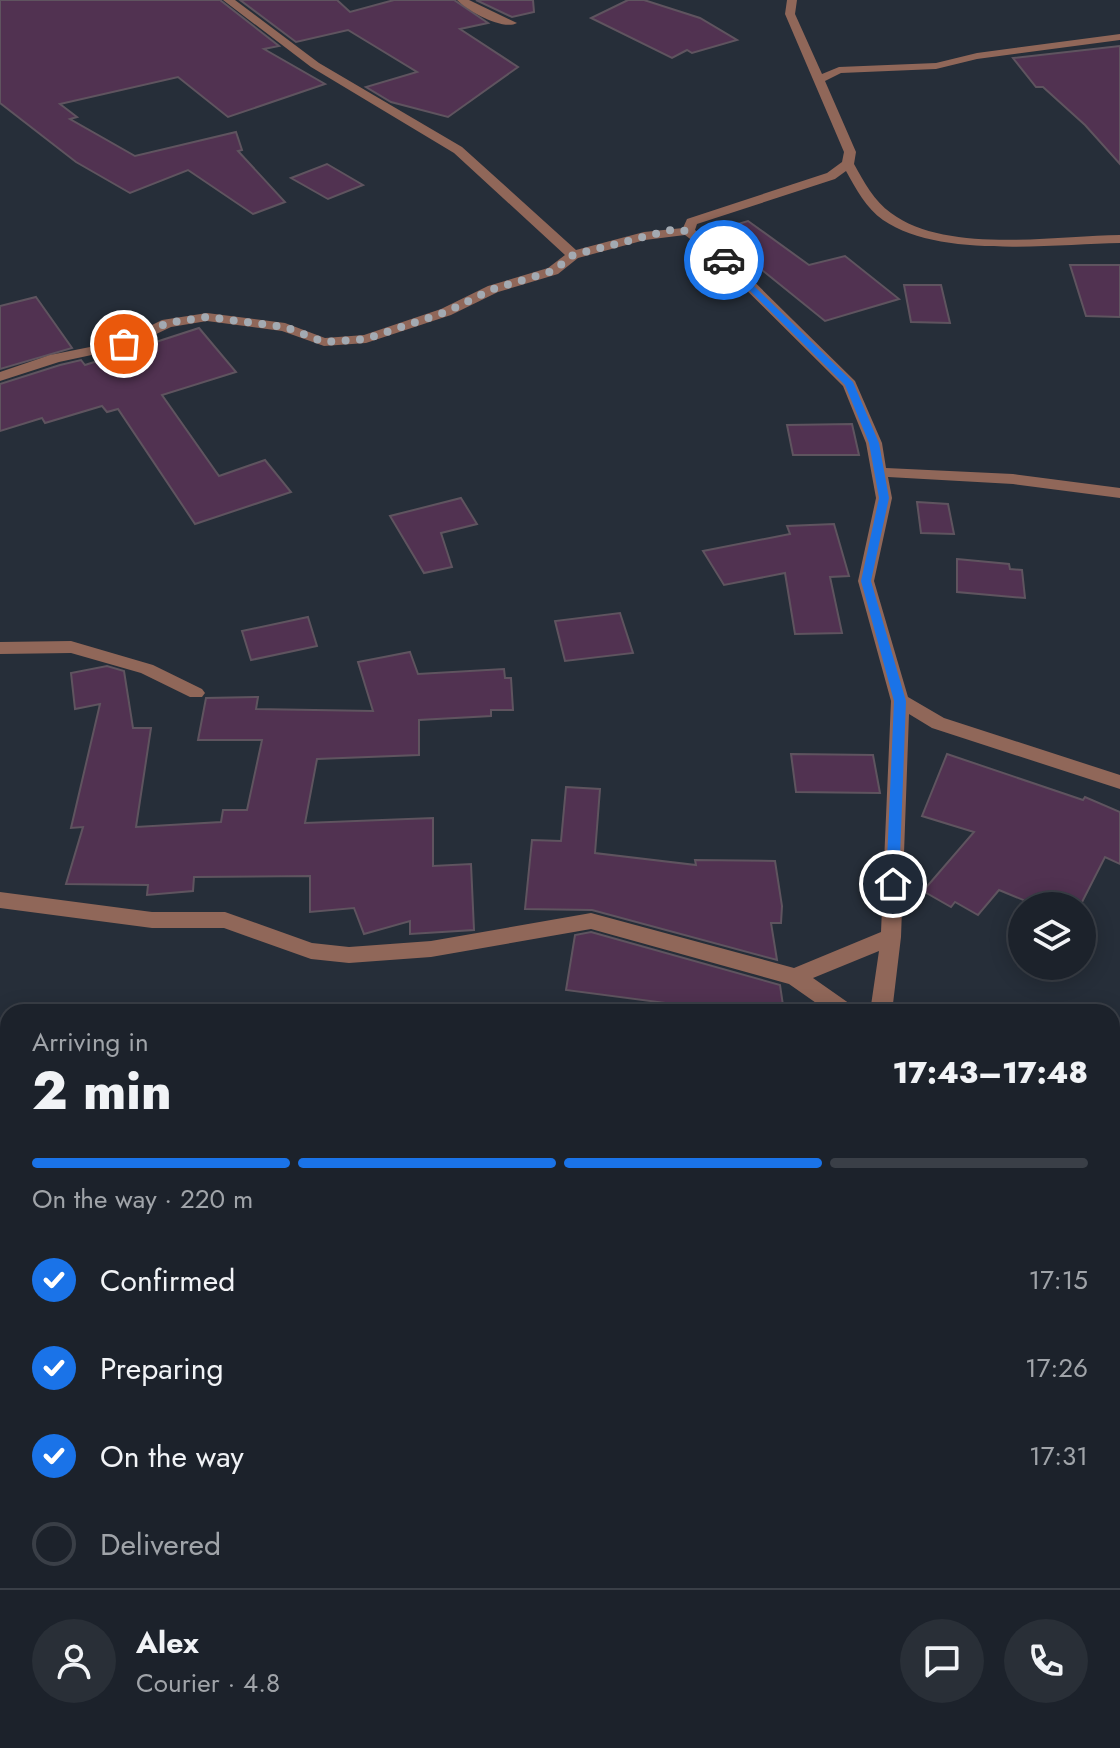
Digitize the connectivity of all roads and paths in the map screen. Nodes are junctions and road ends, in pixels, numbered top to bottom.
1 (228, 0) edge
2 (462, 0) edge
3 (792, 0) edge
4 (512, 23) dead end
5 (1120, 37) edge
6 (819, 79) junction
7 (848, 164) junction
8 (688, 231) junction
9 (1120, 239) edge
10 (573, 255) junction
11 (0, 377) edge
12 (879, 472) junction
13 (1120, 493) edge
14 (0, 648) edge
15 (196, 693) dead end
16 (900, 701) junction
17 (1120, 782) edge
18 (0, 900) edge
19 (891, 937) junction
20 (795, 977) junction
21 (834, 1004) edge
22 (882, 1004) edge

1 - 10 street
2 - 4 street
3 - 6 street
5 - 6 street
6 - 7 street
7 - 8 street
7 - 9 street
8 - 10 street
8 - 12 street
10 - 11 street
12 - 13 street
12 - 16 street
14 - 15 street
16 - 17 street
16 - 19 street
18 - 20 street
19 - 20 street
19 - 22 street
20 - 21 street

